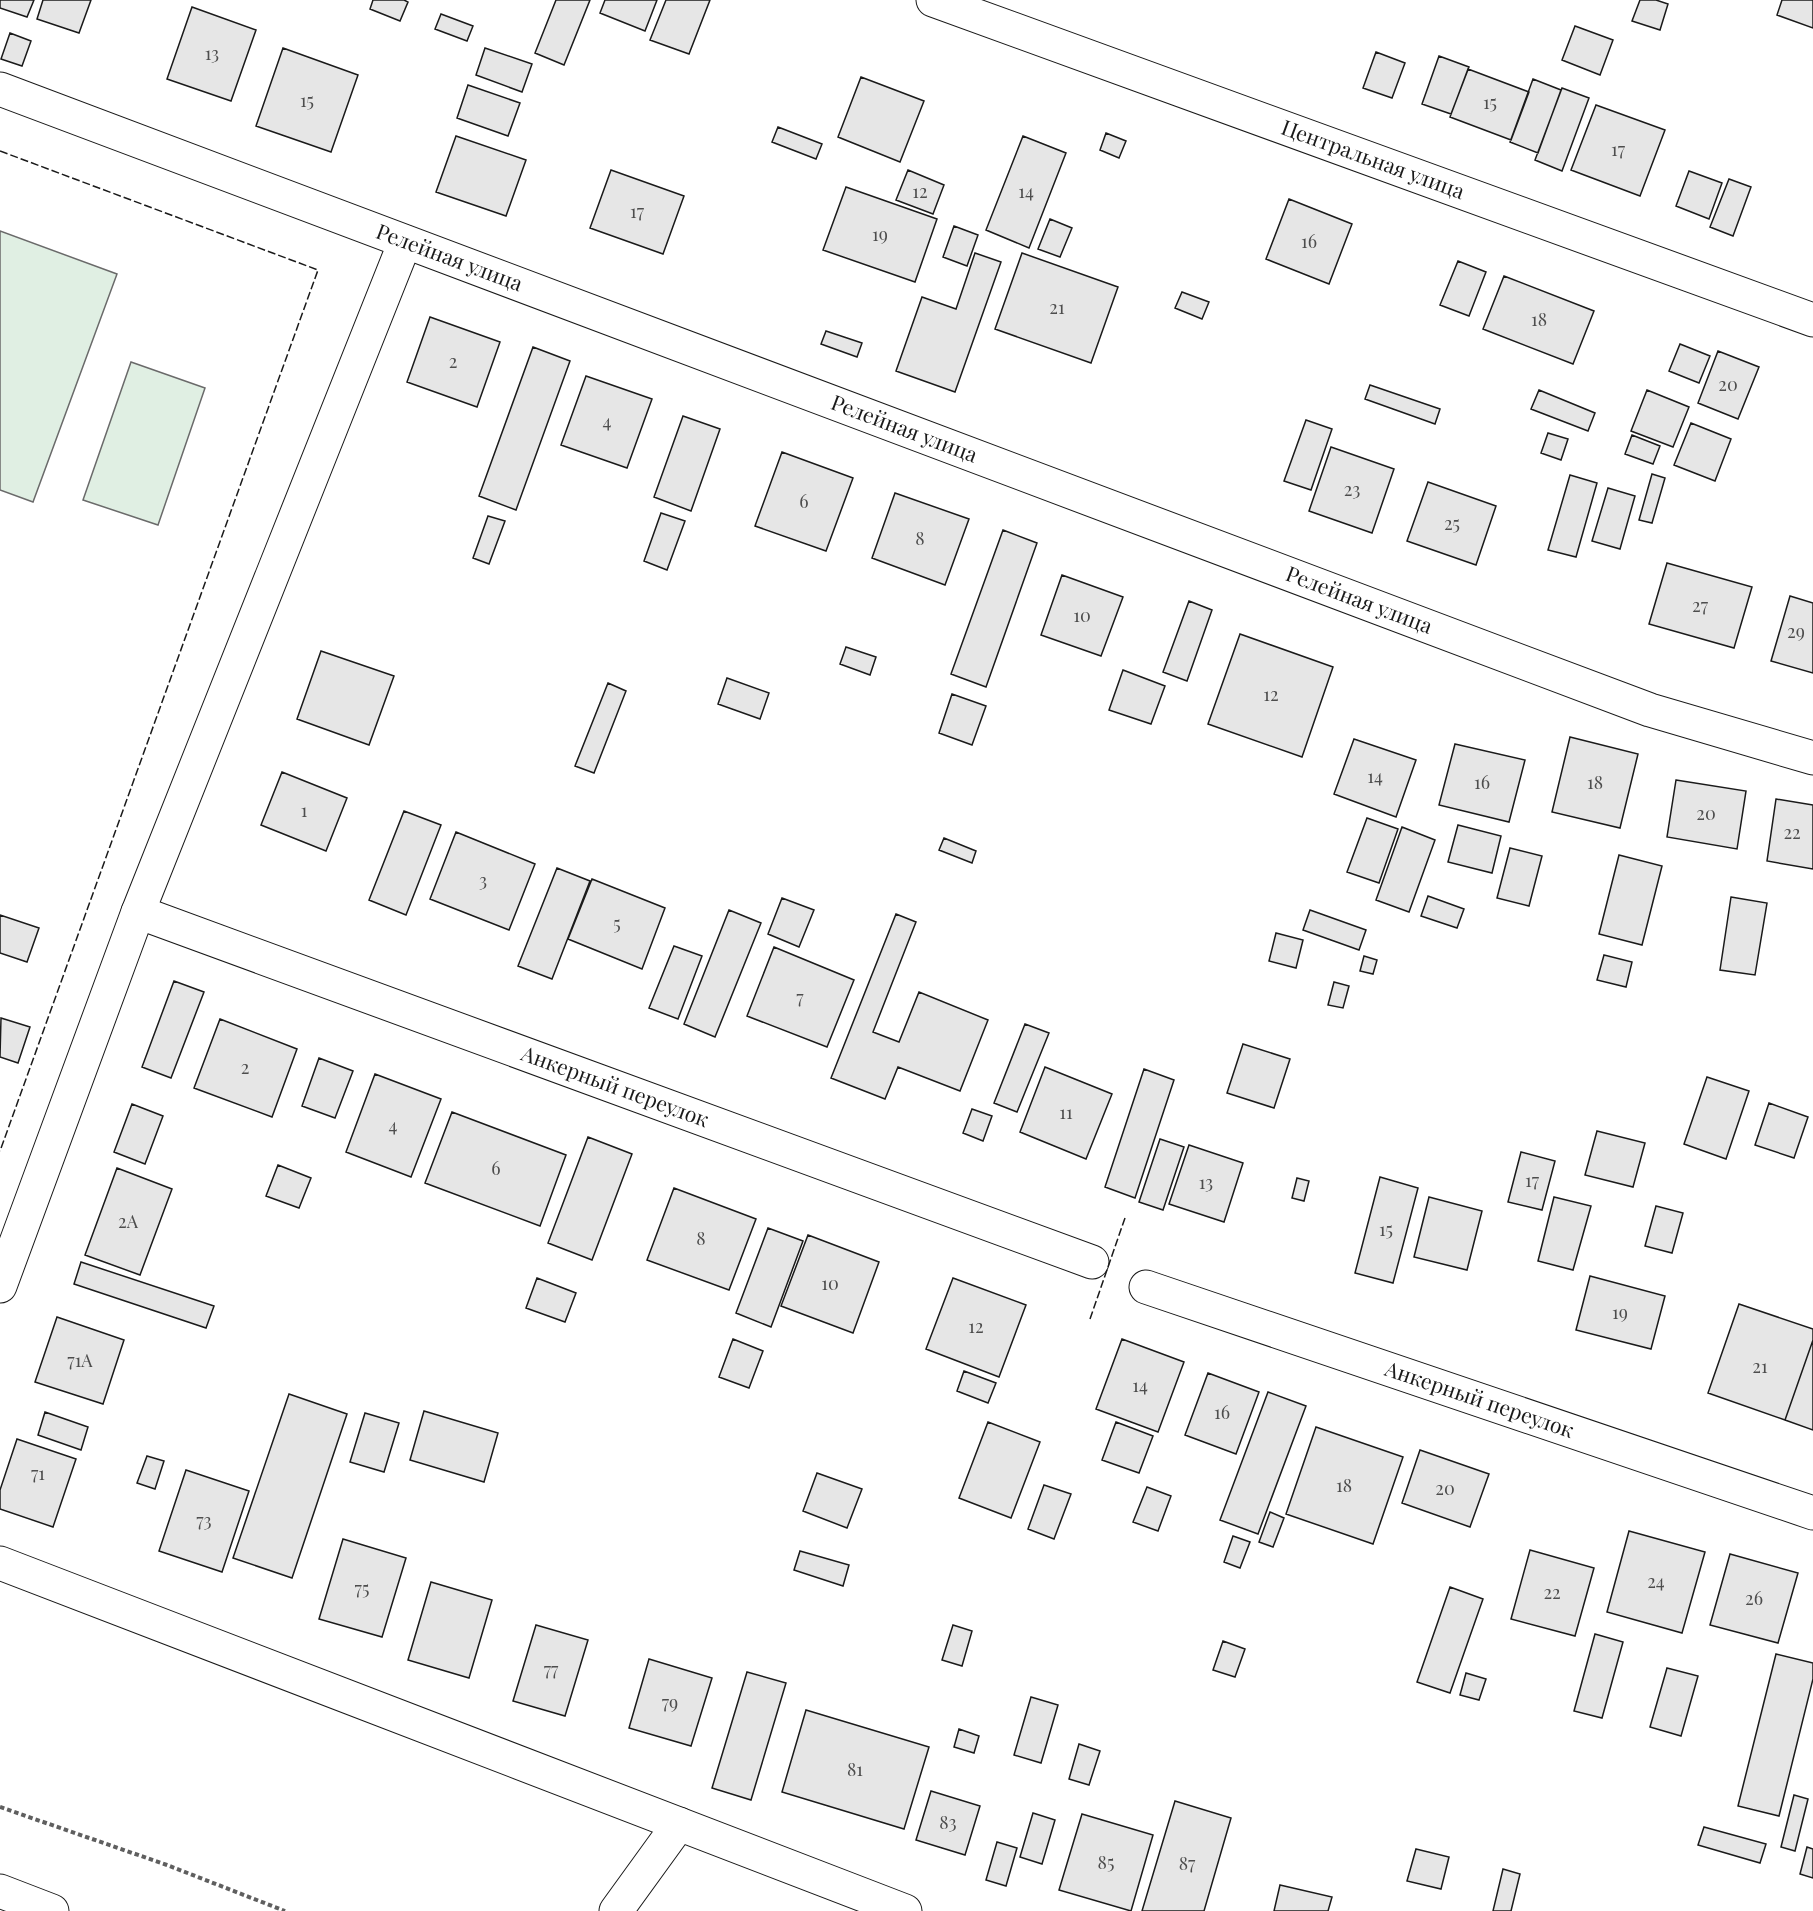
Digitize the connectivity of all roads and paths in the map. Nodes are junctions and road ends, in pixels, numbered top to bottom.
1 (933, 0) edge
2 (0, 89) edge
3 (405, 242) junction
4 (1813, 320) edge
5 (1813, 758) edge
6 (138, 912) junction
7 (1092, 1262) dead end
8 (0, 1286) edge
9 (1146, 1287) dead end
10 (1813, 1513) edge
11 (0, 1563) edge
12 (0, 1807) edge
13 (679, 1824) junction
14 (0, 1891) edge
15 (52, 1911) edge
16 (285, 1911) edge
17 (616, 1911) edge
18 (905, 1911) edge

1 - 4 street, Центральная улица
2 - 3 street, Релейная улица
3 - 5 street, Релейная улица
3 - 6 street
6 - 7 street, Анкерный переулок
6 - 8 street
9 - 10 street, Анкерный переулок
11 - 13 street
12 - 16 path
13 - 17 street
13 - 18 street
14 - 15 street

